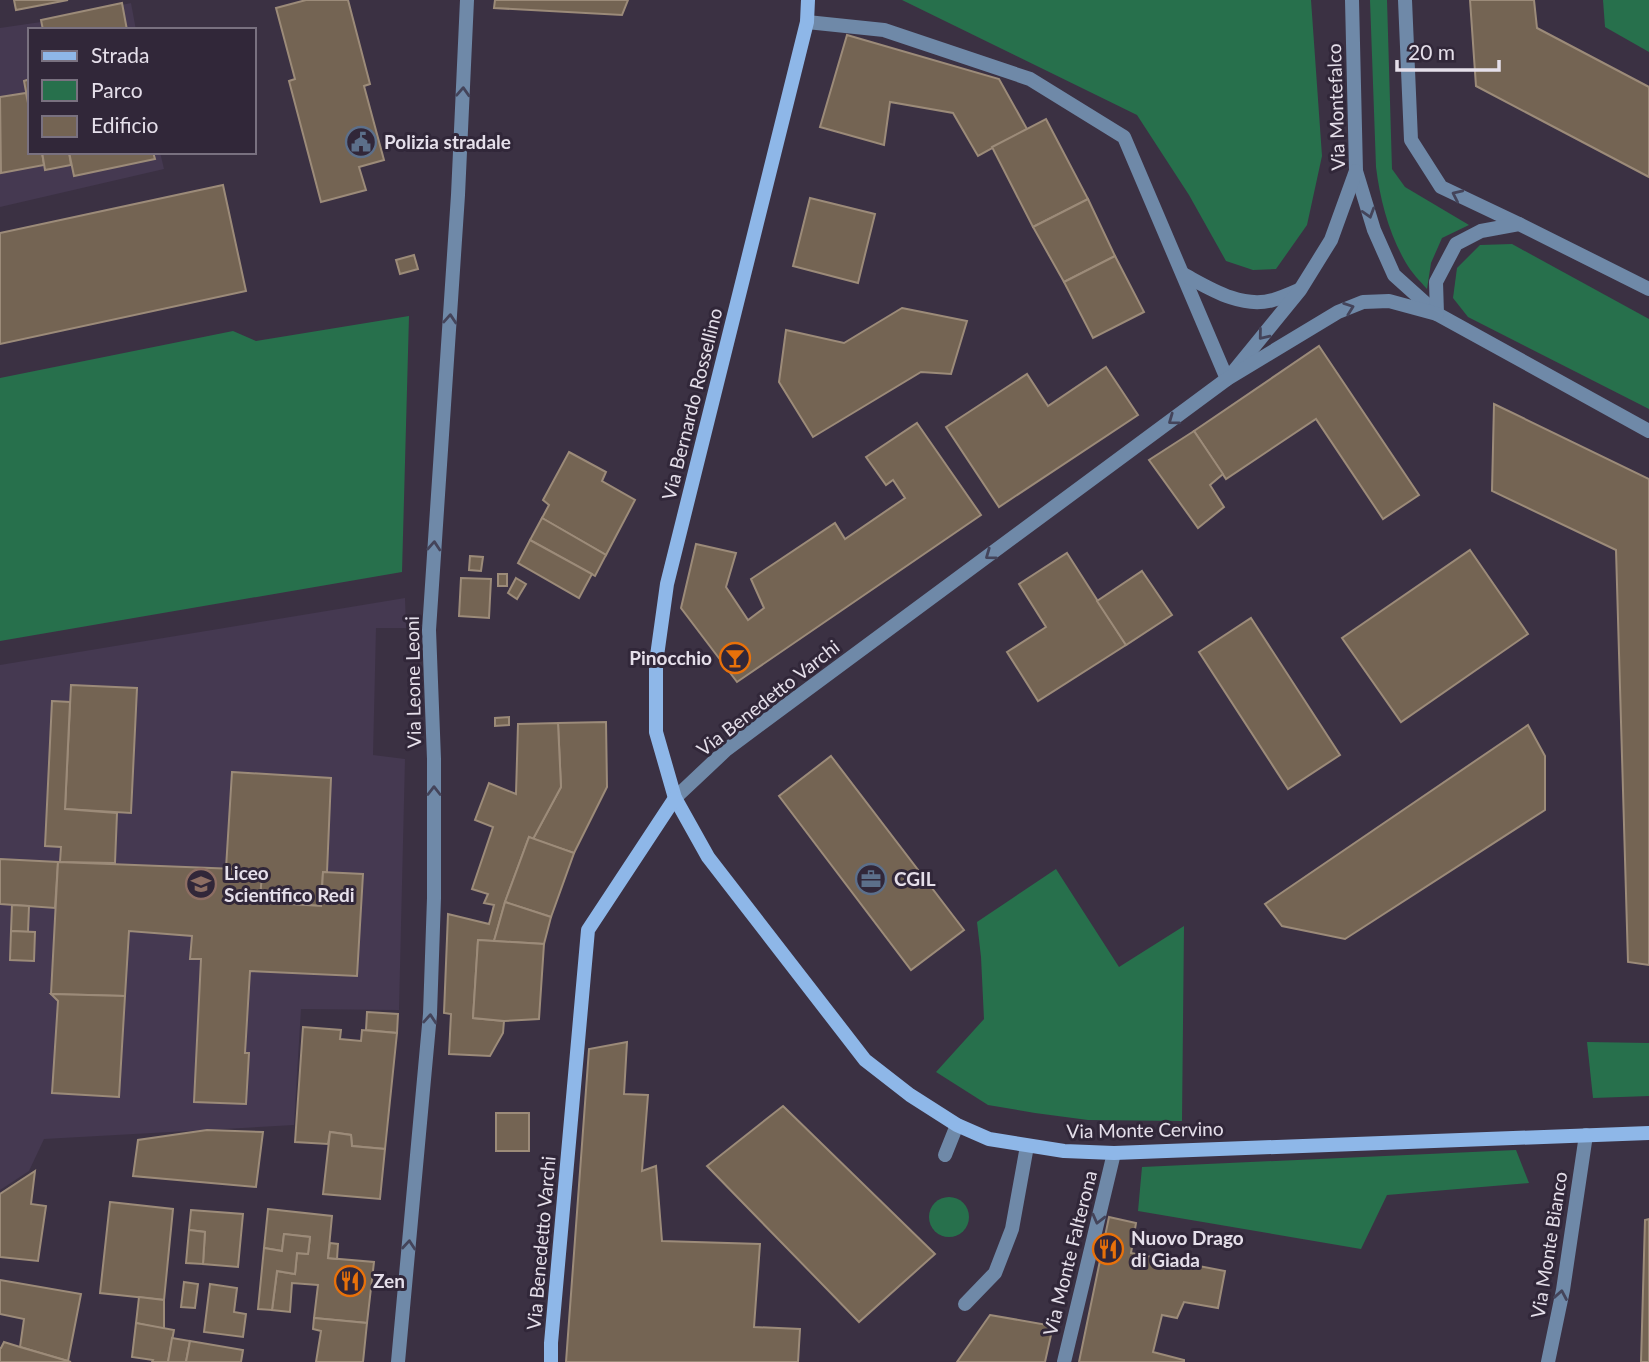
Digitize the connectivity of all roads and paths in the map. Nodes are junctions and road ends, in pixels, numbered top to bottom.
1 (467, 0) edge
2 (807, 0) edge
3 (819, 0) edge
4 (1352, 0) edge
5 (1405, 0) edge
6 (807, 22) junction
7 (1356, 171) junction
8 (1519, 224) junction
9 (1182, 274) junction
10 (1649, 289) edge
11 (1300, 290) junction
12 (1437, 314) junction
13 (1227, 379) junction
14 (1649, 431) edge
15 (675, 798) junction
16 (957, 1125) junction
17 (1649, 1133) edge
18 (1587, 1135) junction
19 (1027, 1146) junction
20 (1114, 1153) junction
21 (945, 1155) dead end
22 (965, 1304) dead end
23 (398, 1362) edge
24 (551, 1362) edge
25 (1064, 1362) edge
26 (1548, 1362) edge

23 -> 1 street, Via Leone Leoni
2 - 6 main road
3 - 6 main road
4 - 7 street, Via Montefalco
8 -> 5 street
6 - 9 street
6 - 15 main road, Via Bernardo Rossellino
7 - 11 street, Via Benedetto Varchi
7 -> 12 street, Via Montefalco
8 - 10 street
8 - 12 street
9 - 11 street
9 - 13 street
11 -> 13 street, Via Benedetto Varchi
13 -> 12 street, Via Benedetto Varchi
12 - 14 street, Via Montefalco
13 -> 15 street, Via Benedetto Varchi
15 - 16 main road, Via Monte Cervino
15 - 24 main road, Via Benedetto Varchi
16 - 19 main road, Via Monte Cervino
16 - 21 street
17 - 18 main road, Via Monte Cervino
18 - 20 main road, Via Monte Cervino
26 -> 18 street, Via Monte Bianco
19 - 20 main road, Via Monte Cervino
19 - 22 street
20 -> 25 street, Via Monte Falterona

